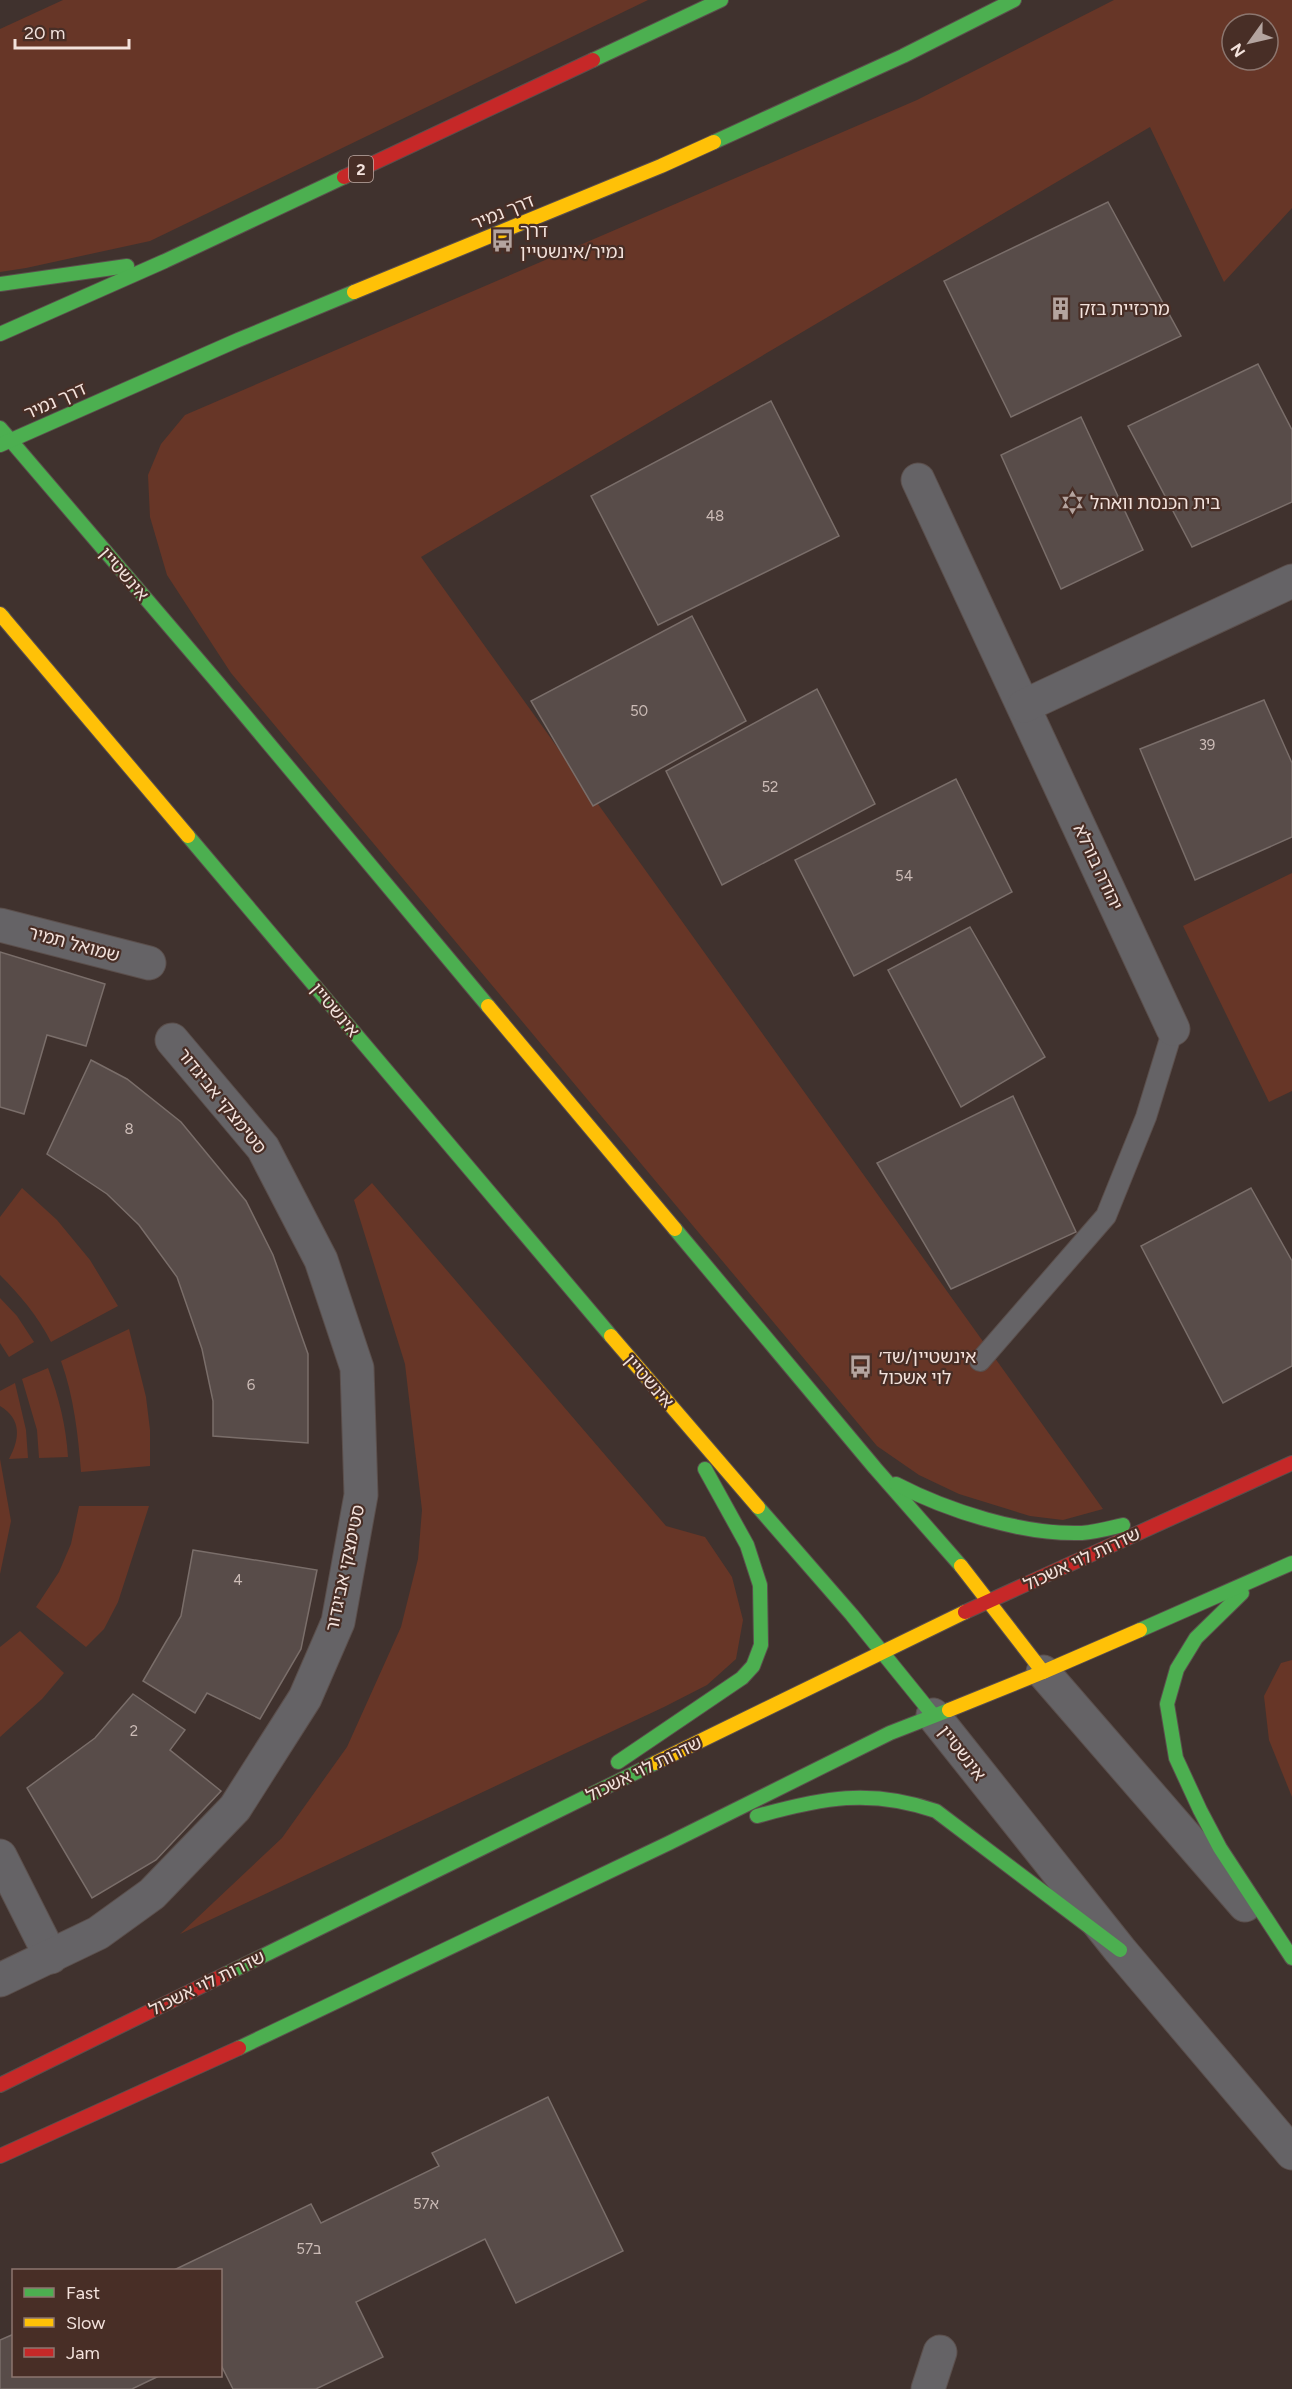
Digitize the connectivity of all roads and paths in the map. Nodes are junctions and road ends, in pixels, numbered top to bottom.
1 (721, 0) edge
2 (1014, 0) edge
3 (165, 261) junction
4 (0, 284) edge
5 (0, 334) edge
6 (0, 428) edge
7 (5, 443) edge
8 (918, 480) dead end
9 (1292, 581) edge
10 (1, 616) edge
11 (1024, 706) junction
12 (0, 926) edge
13 (149, 963) dead end
14 (1173, 1029) joint
15 (172, 1040) dead end
16 (980, 1361) dead end
17 (657, 1391) junction
18 (1292, 1463) edge
19 (875, 1468) junction
20 (1190, 1510) junction
21 (1292, 1563) edge
22 (1261, 1575) junction
23 (989, 1603) junction
24 (882, 1652) junction
25 (1043, 1672) junction
26 (933, 1715) junction
27 (519, 1829) junction
28 (669, 1843) junction
29 (0, 1856) edge
30 (1120, 1950) junction
31 (51, 1957) junction
32 (1292, 1958) edge
33 (0, 1980) edge
34 (0, 2085) edge
35 (1292, 2153) edge
36 (0, 2156) edge
37 (940, 2352) dead end
38 (928, 2389) edge

1 - 3 main road, 2
2 - 7 main road, דרך נמיר
3 - 4 main road
3 - 5 main road, 2
6 - 7 main road, אינשטיין
7 - 19 main road, אינשטיין
8 - 11 street, יהודה בורלא
9 - 11 street
10 - 17 main road, אינשטיין
11 - 14 street, יהודה בורלא
12 - 13 street, שמואל תמיר
14 - 16 lane
15 - 31 street, סטימצקי אביגדור
17 - 24 main road, אינשטיין
17 - 27 main road
18 - 20 main road, שדרות לוי אשכול
19 - 20 main road
19 - 23 main road, אינשטיין
20 - 23 main road, שדרות לוי אשכול
21 - 22 main road
22 - 25 main road
22 - 32 main road
23 - 24 main road, שדרות לוי אשכול
23 - 25 main road, אינשטיין
24 - 26 main road, אינשטיין
24 - 27 main road, שדרות לוי אשכול
25 - 26 main road
25 - 32 street, אינשטיין
26 - 28 main road
26 - 30 street, אינשטיין
27 - 34 main road, שדרות לוי אשכול
28 - 30 main road
28 - 36 main road
29 - 31 street
30 - 35 street, אינשטיין
31 - 33 street
37 - 38 street

